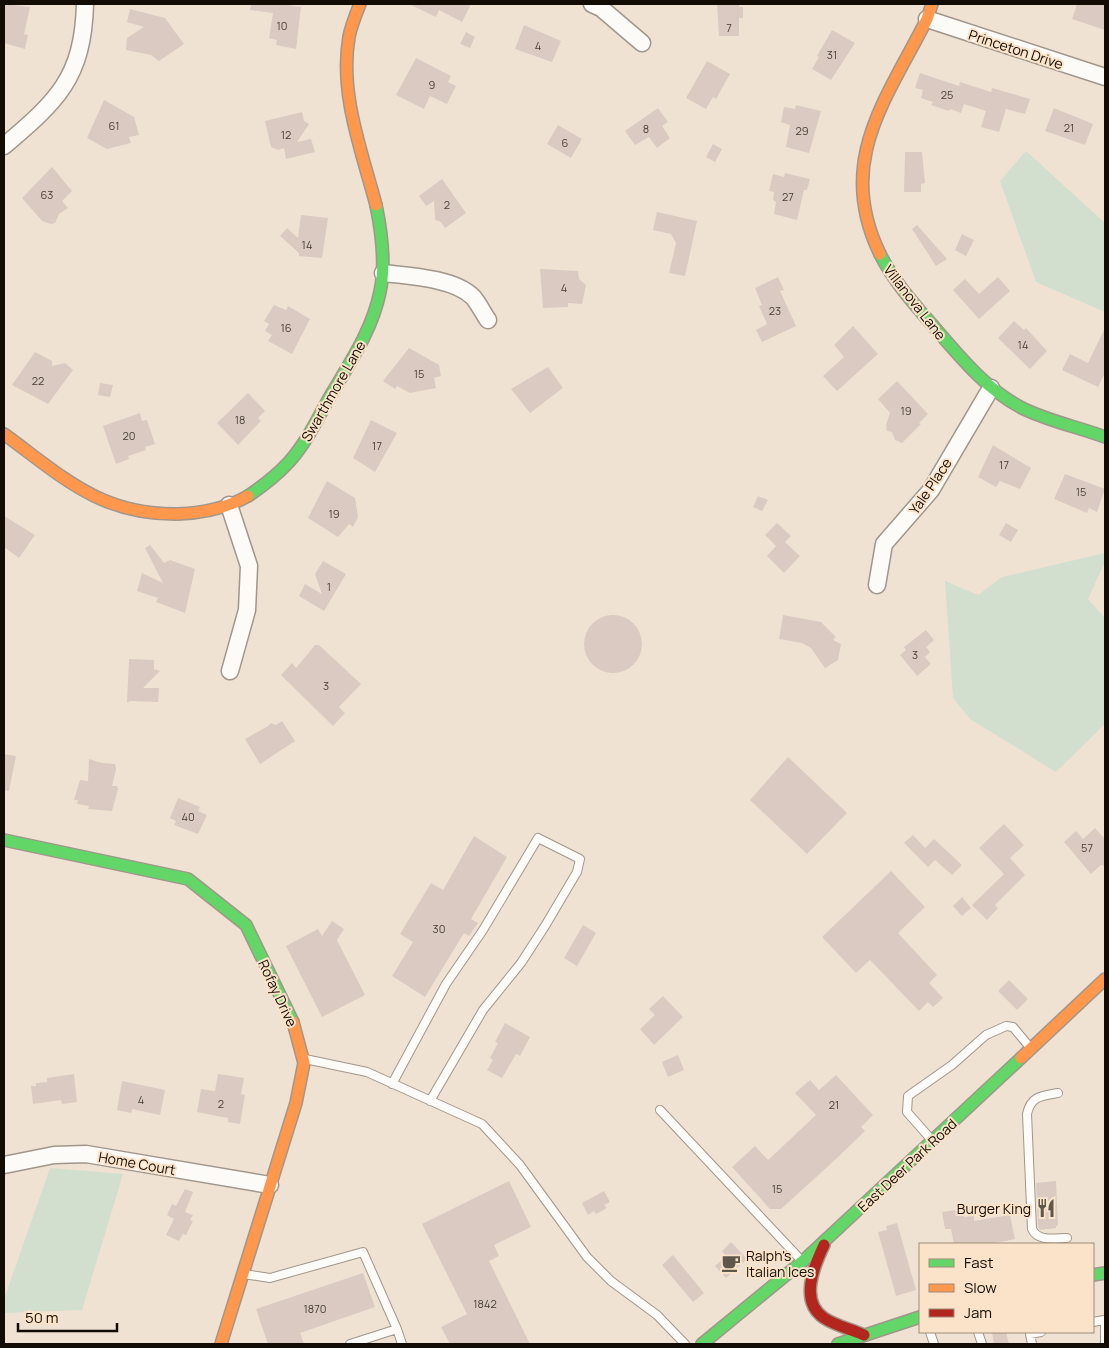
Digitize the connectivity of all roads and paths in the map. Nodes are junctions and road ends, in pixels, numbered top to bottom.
1 (85, 4) edge
2 (360, 4) edge
3 (592, 4) edge
4 (929, 12) edge
5 (642, 43) dead end
6 (1105, 77) edge
7 (4, 146) edge
8 (383, 273) junction
9 (488, 320) dead end
10 (991, 388) junction
11 (4, 434) edge
12 (1105, 437) edge
13 (230, 505) junction
14 (877, 585) dead end
15 (230, 671) dead end
16 (4, 840) edge
17 (1105, 978) edge
18 (1031, 1049) junction
19 (302, 1058) junction
20 (392, 1084) junction
21 (1058, 1093) dead end
22 (430, 1101) junction
23 (660, 1110) dead end
24 (933, 1141) junction
25 (4, 1165) edge
26 (270, 1185) junction
27 (1067, 1238) dead end
28 (827, 1239) junction
29 (803, 1261) junction
30 (242, 1274) junction
31 (919, 1318) edge
32 (1104, 1320) edge
33 (397, 1329) junction
34 (1036, 1333) edge
35 (864, 1334) junction
36 (221, 1344) edge
37 (350, 1344) edge
38 (402, 1344) edge
39 (685, 1344) edge
40 (702, 1344) edge
41 (838, 1344) edge
42 (1032, 1344) edge
43 (1105, 1344) edge

1 - 7 street
2 - 8 street, Swarthmore Lane
3 - 5 street
4 - 6 street, Princeton Drive
4 - 10 street, Villanova Lane
8 - 9 street
8 - 13 street, Swarthmore Lane
10 - 12 street, Villanova Lane
10 - 14 street, Yale Place
11 - 13 street, Swarthmore Lane
13 - 15 street
16 - 19 street, Rofay Drive
17 - 18 street, East Deer Park Road
18 - 24 street, East Deer Park Road
18 - 24 lane
19 - 20 lane
19 - 26 street, Rofay Drive
20 - 22 lane
20 - 22 lane
21 - 27 lane
22 - 39 lane
23 - 29 lane
24 - 28 street, East Deer Park Road
25 - 26 street, Home Court
26 - 30 street, Rofay Drive
28 - 29 street, East Deer Park Road
28 - 35 street
29 - 40 street, East Deer Park Road
30 - 33 lane
30 - 36 street, Rofay Drive
31 - 35 street
32 - 43 lane
33 - 37 lane
33 - 38 lane
34 - 42 lane
35 - 41 street

